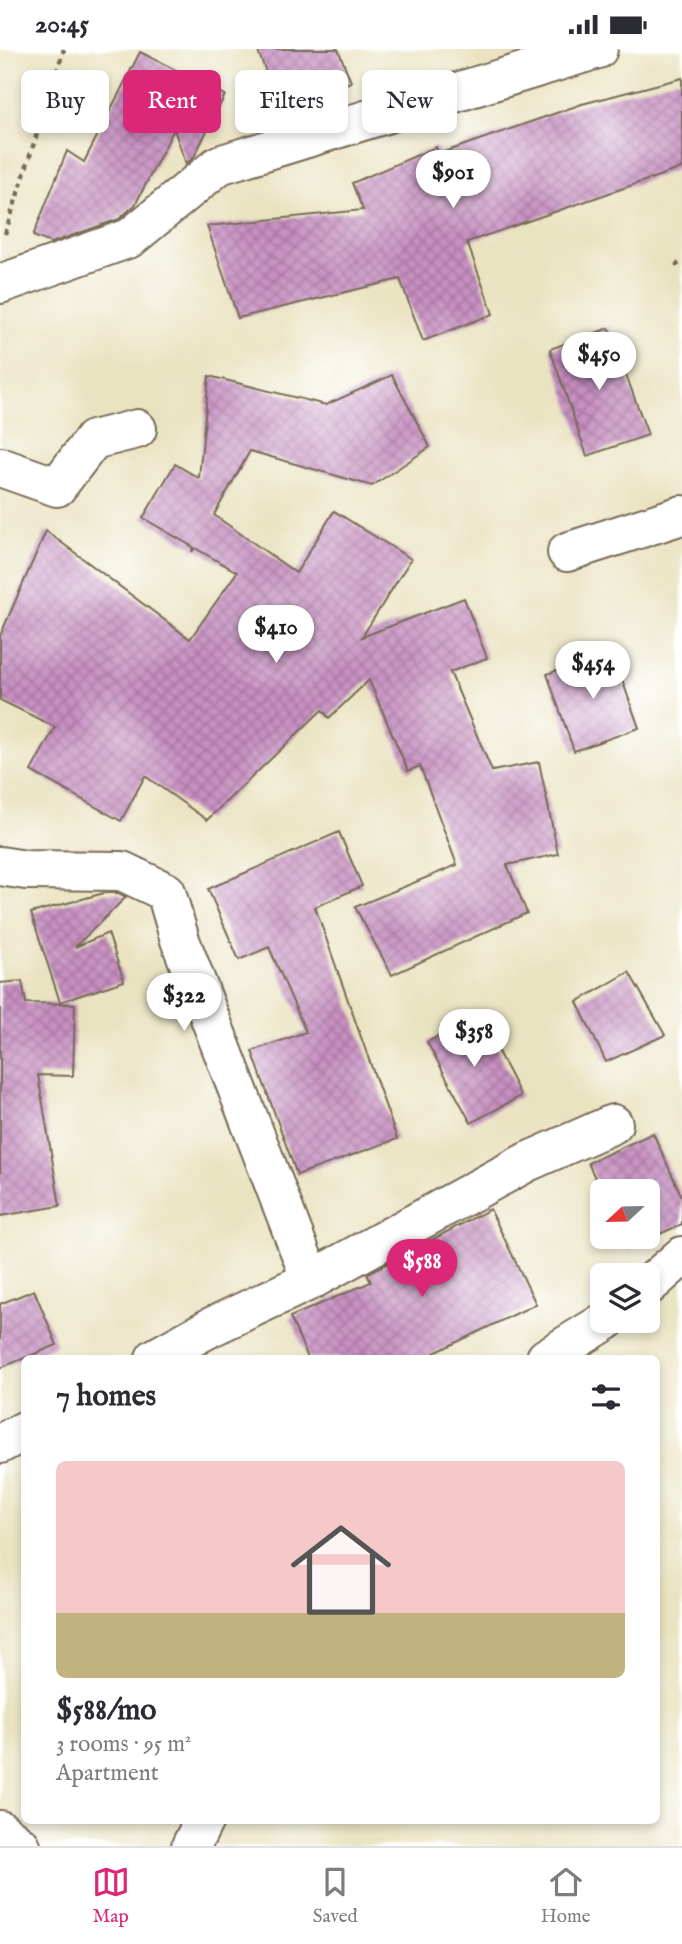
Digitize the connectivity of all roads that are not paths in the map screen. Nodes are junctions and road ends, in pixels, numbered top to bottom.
1 (598, 49) edge
2 (0, 284) edge
3 (136, 429) dead end
4 (0, 467) edge
5 (682, 515) edge
6 (567, 552) dead end
7 (0, 866) edge
8 (613, 1124) dead end
9 (682, 1256) edge
10 (660, 1275) edge
11 (311, 1280) junction
12 (590, 1331) edge
13 (160, 1355) edge
14 (551, 1355) edge
15 (21, 1433) edge
16 (0, 1444) edge
17 (202, 1824) edge
18 (0, 1830) edge
19 (21, 1846) edge
20 (191, 1846) edge

1 - 2 street
3 - 4 street
5 - 6 street
7 - 11 street
8 - 11 street
9 - 10 street
11 - 13 street
12 - 14 street
15 - 16 street
17 - 20 street
18 - 19 street

